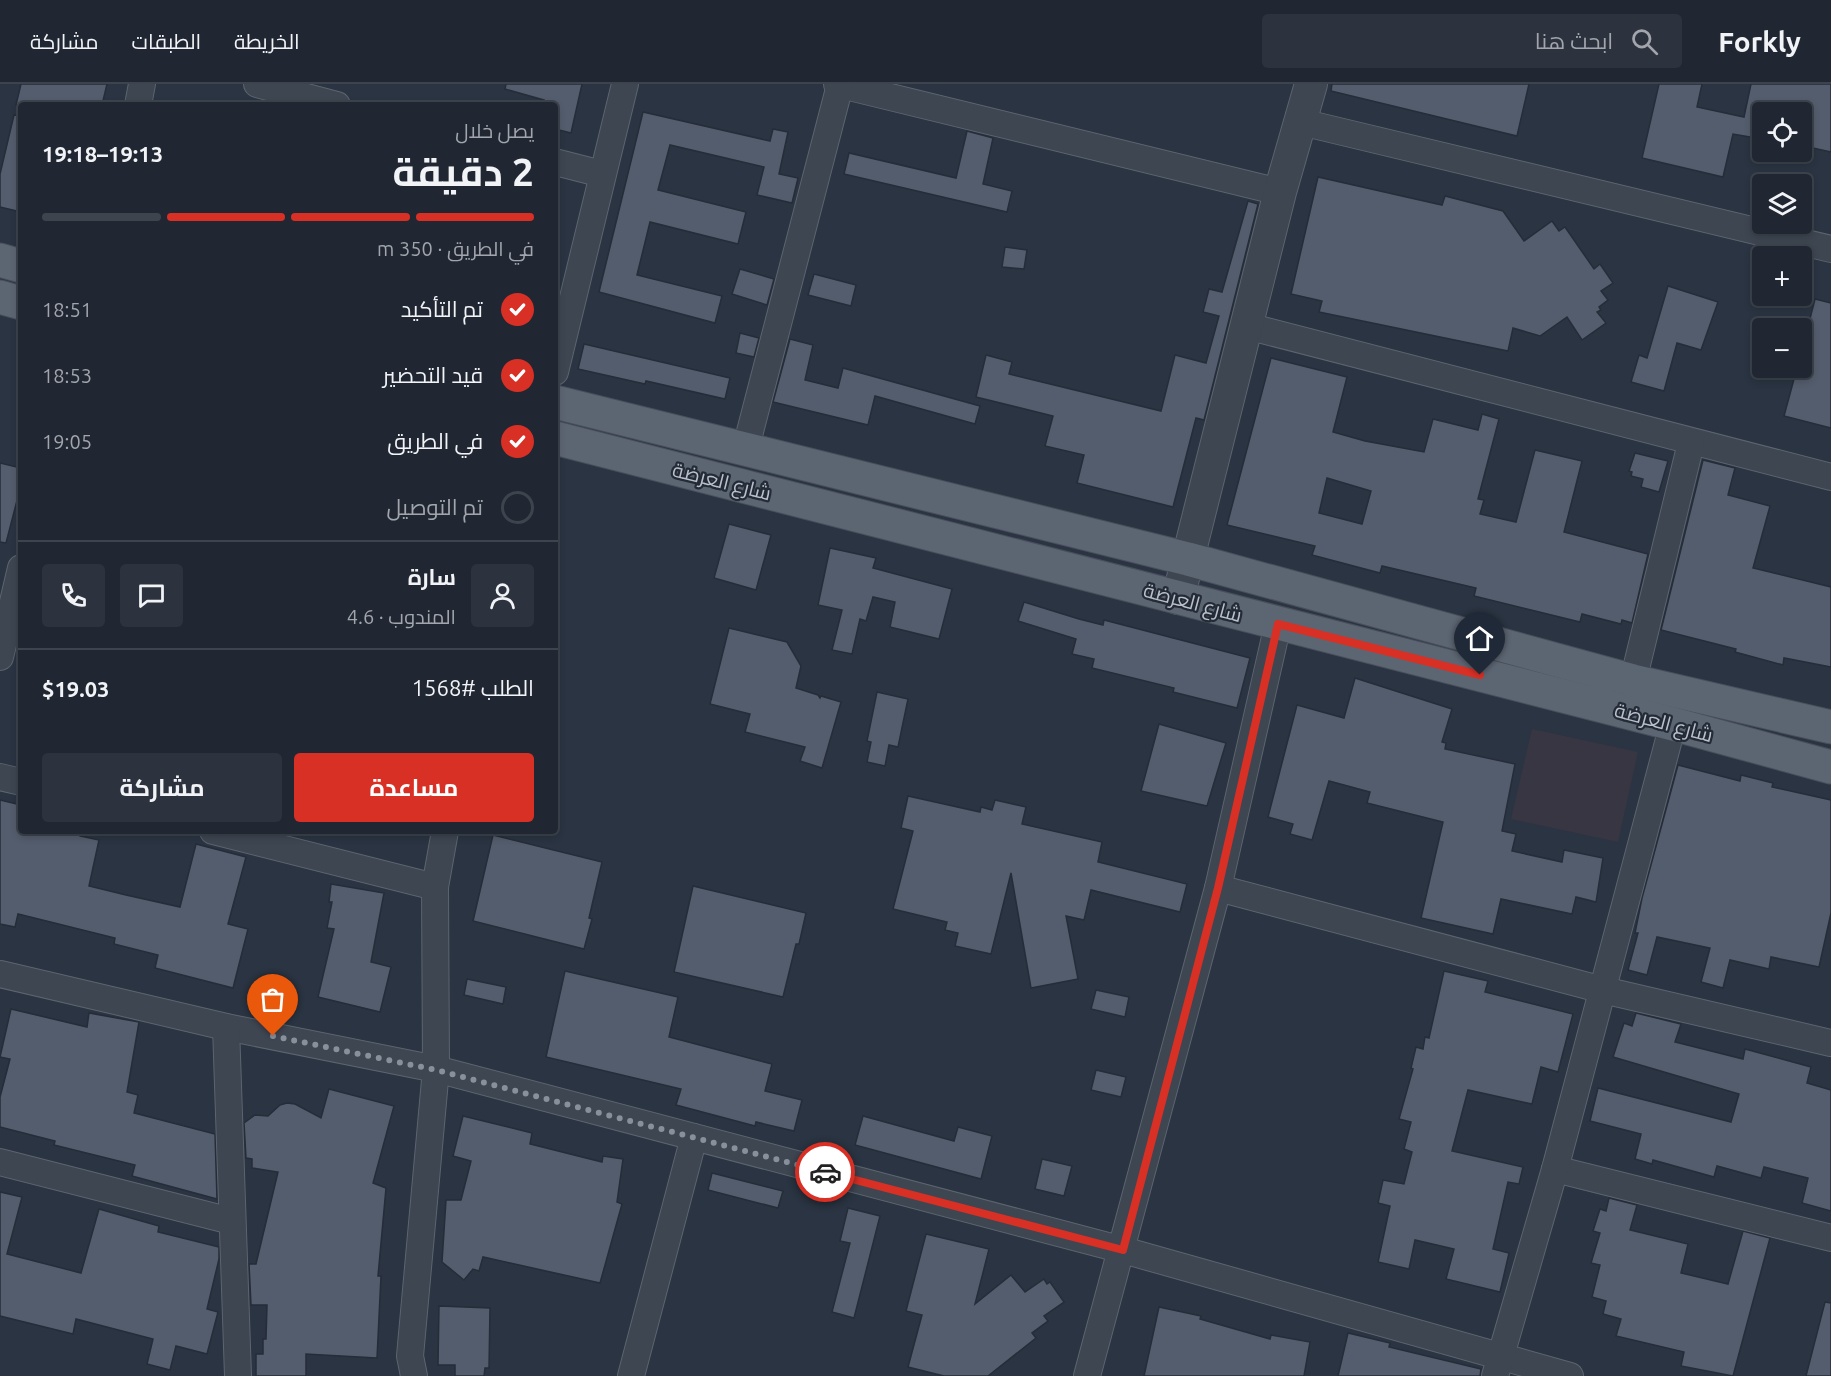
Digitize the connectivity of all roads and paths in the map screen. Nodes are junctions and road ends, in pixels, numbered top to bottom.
1 (142, 84) edge
2 (257, 84) edge
3 (625, 84) edge
4 (1311, 84) edge
5 (839, 85) edge
6 (139, 102) edge
7 (326, 102) edge
8 (1301, 122) junction
9 (558, 163) edge
10 (602, 174) junction
11 (1280, 192) junction
12 (1831, 249) edge
13 (0, 260) edge
14 (18, 265) edge
15 (0, 297) edge
16 (18, 302) edge
17 (1247, 326) junction
18 (558, 359) edge
19 (558, 403) edge
20 (558, 439) edge
21 (1691, 442) junction
22 (746, 447) junction
23 (1831, 477) edge
24 (1188, 559) junction
25 (15, 583) edge
26 (1178, 598) junction
27 (1278, 624) junction
28 (0, 657) edge
29 (1634, 681) junction
30 (1673, 724) junction
31 (1831, 728) edge
32 (1831, 767) edge
33 (0, 777) edge
34 (18, 781) edge
35 (225, 834) edge
36 (444, 834) edge
37 (435, 887) junction
38 (1218, 888) junction
39 (0, 974) edge
40 (1603, 990) junction
41 (226, 1027) junction
42 (1831, 1043) edge
43 (436, 1070) junction
44 (694, 1137) junction
45 (0, 1162) edge
46 (1555, 1169) junction
47 (231, 1221) junction
48 (1831, 1238) edge
49 (1123, 1250) junction
50 (1498, 1367) edge
51 (237, 1376) edge
52 (414, 1376) edge
53 (631, 1376) edge
54 (1088, 1376) edge
55 (1570, 1376) edge

1 - 6 street
2 - 7 street
3 - 10 street
4 - 8 street
5 - 11 street
5 - 22 street
8 - 11 street
8 - 12 street
9 - 10 street
10 - 18 street
11 - 17 street
13 - 14 main road
15 - 16 main road
17 - 21 street
17 - 24 street
19 - 22 main road, شارع العرضة
20 - 26 main road, شارع العرضة
21 - 23 street
21 - 29 street
22 - 24 main road, شارع العرضة
24 - 26 street
24 - 29 main road, شارع العرضة
25 - 28 street
26 - 27 main road, شارع العرضة
27 - 30 main road, شارع العرضة
27 - 38 street
29 - 31 main road, شارع العرضة
30 - 32 main road, شارع العرضة
30 - 40 street
33 - 34 street
35 - 37 street
36 - 37 street
37 - 43 street
38 - 40 street
38 - 49 street
39 - 41 street
40 - 42 street
40 - 46 street
41 - 43 street
41 - 47 street
43 - 44 street
43 - 52 street
44 - 49 street
44 - 53 street
45 - 47 street
46 - 48 street
46 - 50 street
47 - 51 street
49 - 50 street
49 - 54 street
50 - 55 street

